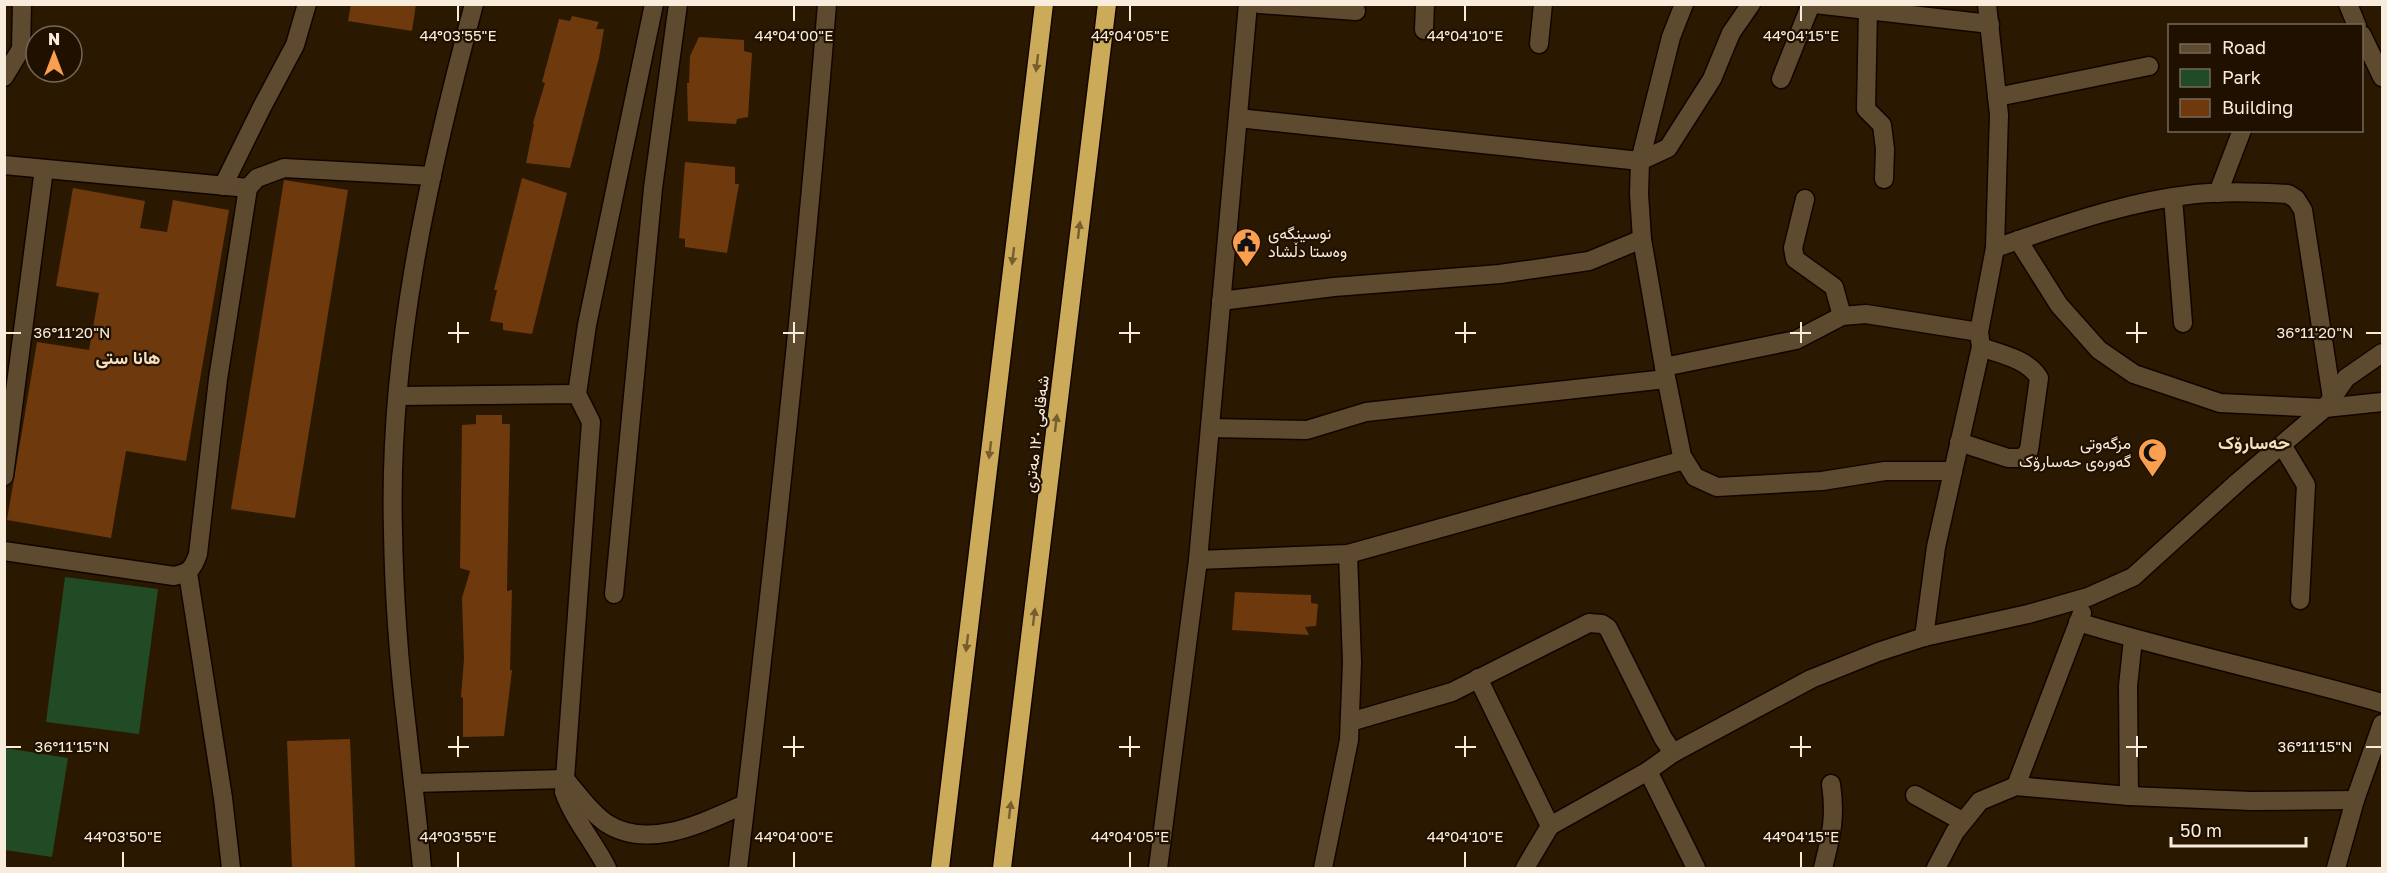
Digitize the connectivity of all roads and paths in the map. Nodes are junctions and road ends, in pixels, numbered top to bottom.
1 (38, 4) edge
2 (307, 4) edge
3 (474, 4) edge
4 (654, 4) edge
5 (678, 4) edge
6 (827, 4) edge
7 (1044, 4) edge
8 (1107, 4) edge
9 (1248, 4) edge
10 (1259, 4) edge
11 (1425, 4) edge
12 (1543, 4) edge
13 (1684, 4) edge
14 (1751, 4) edge
15 (1813, 4) edge
16 (1987, 4) edge
17 (2348, 4) edge
18 (1868, 10) junction
19 (22, 11) edge
20 (1356, 11) dead end
21 (1990, 24) junction
22 (2356, 24) edge
23 (1424, 30) dead end
24 (2363, 39) edge
25 (1539, 44) dead end
26 (2149, 66) dead end
27 (4, 77) edge
28 (2382, 77) edge
29 (1780, 79) dead end
30 (1997, 97) junction
31 (1238, 118) junction
32 (2241, 132) edge
33 (1640, 161) junction
34 (4, 165) edge
35 (44, 169) junction
36 (432, 176) junction
37 (1884, 178) dead end
38 (223, 186) junction
39 (248, 188) junction
40 (2218, 193) junction
41 (2173, 198) junction
42 (1805, 199) dead end
43 (1642, 239) junction
44 (2018, 240) junction
45 (1995, 248) junction
46 (1221, 301) junction
47 (1842, 316) junction
48 (2183, 322) dead end
49 (1980, 339) junction
50 (2382, 353) edge
51 (1665, 373) junction
52 (577, 393) junction
53 (398, 396) junction
54 (2382, 402) edge
55 (2329, 403) junction
56 (1210, 428) junction
57 (1959, 442) junction
58 (2282, 445) junction
59 (1684, 460) junction
60 (1953, 471) junction
61 (4, 476) edge
62 (4, 551) edge
63 (1348, 554) junction
64 (1198, 560) junction
65 (188, 573) junction
66 (614, 594) dead end
67 (2088, 597) junction
68 (2300, 600) dead end
69 (2078, 622) junction
70 (1924, 637) junction
71 (2133, 639) junction
72 (1478, 678) junction
73 (2382, 703) edge
74 (1350, 722) junction
75 (2382, 724) edge
76 (2379, 743) edge
77 (1673, 753) junction
78 (1648, 771) junction
79 (565, 779) junction
80 (413, 783) junction
81 (1831, 784) dead end
82 (2016, 786) junction
83 (1915, 795) dead end
84 (2128, 796) junction
85 (2355, 801) junction
86 (745, 804) junction
87 (1962, 821) junction
88 (1550, 826) junction
89 (231, 868) edge
90 (422, 868) edge
91 (607, 868) edge
92 (738, 868) edge
93 (940, 868) edge
94 (1002, 868) edge
95 (1158, 868) edge
96 (1323, 868) edge
97 (1525, 868) edge
98 (1696, 868) edge
99 (1822, 868) edge
100 (1936, 868) edge
101 (2336, 868) edge

1 - 19 street
2 - 38 street
3 - 36 street
4 - 52 street
5 - 66 street
6 - 86 street
7 -> 93 highway
94 -> 8 highway, شەقامی ١٢٠ مەتری
9 - 31 street
10 - 20 street
11 - 23 street
12 - 25 street
13 - 33 street
14 - 33 street
15 - 18 street
15 - 29 street
16 - 21 street
17 - 22 street
18 - 21 street
18 - 37 street
19 - 27 street
21 - 30 street
24 - 28 street
26 - 30 street
30 - 45 street
31 - 33 street
31 - 46 street
32 - 40 street
33 - 43 street
34 - 35 street
35 - 38 street
35 - 61 street
36 - 39 street
36 - 53 street
38 - 39 street
39 - 65 street
40 - 41 street
40 - 55 street
41 - 44 street
41 - 48 street
42 - 47 street
43 - 46 street
43 - 51 street
44 - 45 street
44 - 55 street
45 - 49 street
46 - 56 street
47 - 49 street
47 - 51 street
49 - 57 street
49 - 57 street
50 - 55 street
51 - 56 street
51 - 59 street
52 - 53 street
52 - 79 street
53 - 80 street
54 - 55 street
55 - 58 street
56 - 64 street
57 - 60 street
58 - 67 street
58 - 68 street
59 - 60 street
59 - 63 street
60 - 70 street
62 - 65 street
63 - 64 street
63 - 74 street
64 - 95 street
65 - 89 street
67 - 69 street
67 - 70 street
69 - 71 street
69 - 82 street
70 - 77 street
71 - 73 street
71 - 84 street
72 - 74 street
72 - 77 street
72 - 88 street
74 - 96 street
75 - 76 street
76 - 85 street
77 - 78 street
78 - 88 street
78 - 98 street
79 - 80 street
79 - 86 street
79 - 91 street
80 - 90 street
81 - 99 street
82 - 84 street
82 - 87 street
83 - 87 street
84 - 85 street
85 - 101 street
86 - 92 street
87 - 100 street
88 - 97 street

